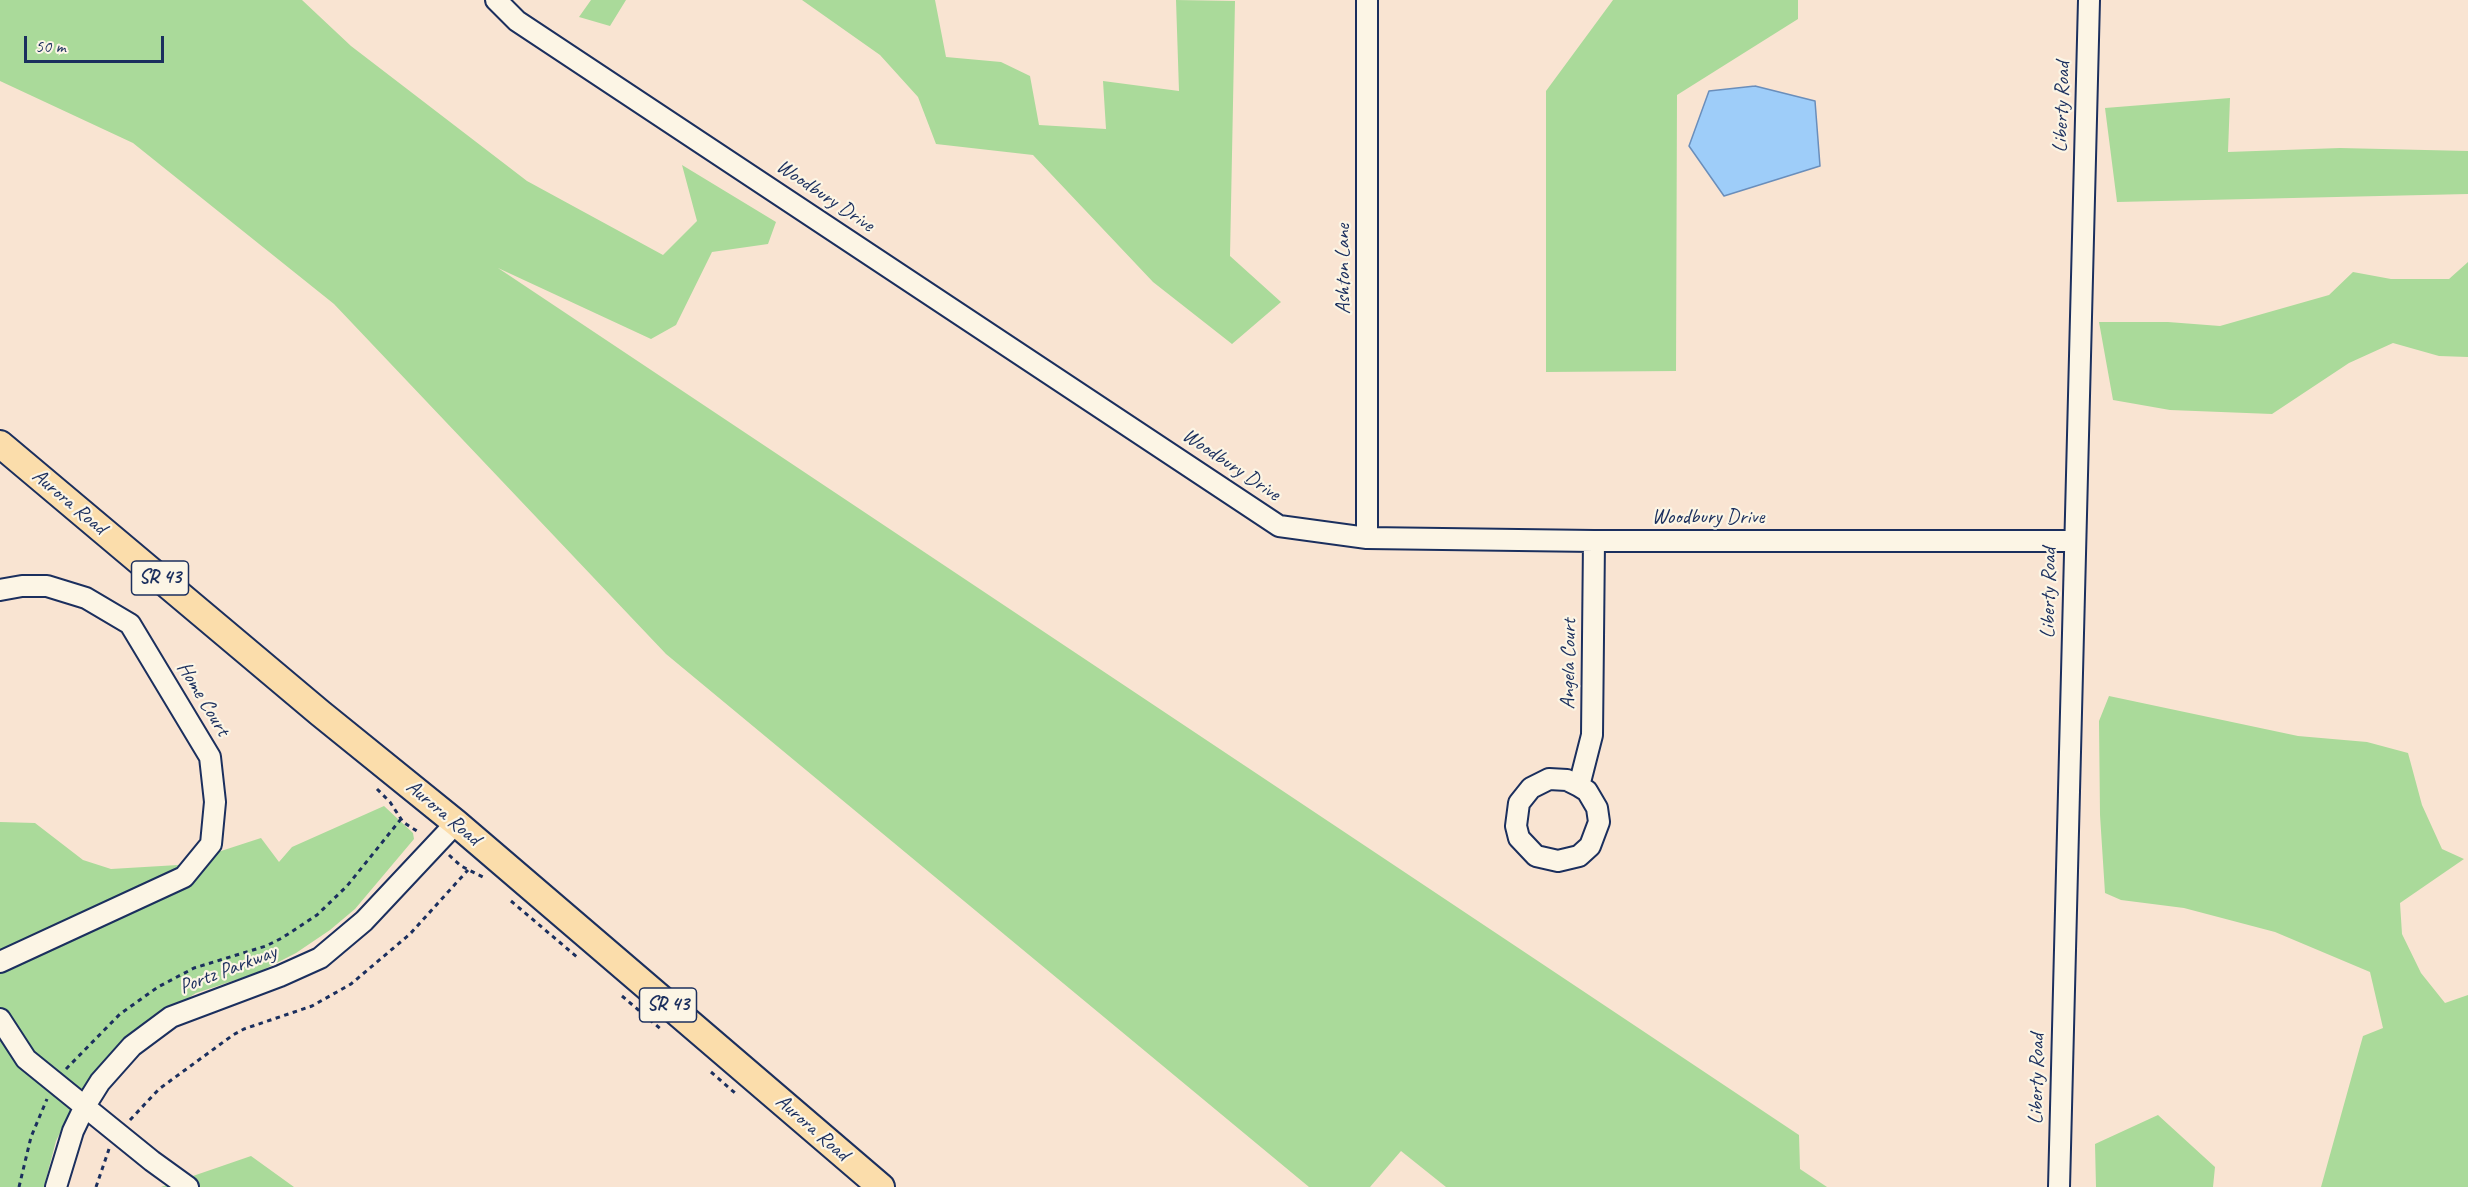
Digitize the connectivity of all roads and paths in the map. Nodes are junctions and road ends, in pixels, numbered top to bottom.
1 (496, 0) edge
2 (1366, 0) edge
3 (2089, 0) edge
4 (0, 444) edge
5 (1367, 538) junction
6 (1593, 541) junction
7 (2074, 541) junction
8 (0, 590) edge
9 (1579, 786) junction
10 (456, 823) junction
11 (409, 826) dead end
12 (468, 870) dead end
13 (0, 962) edge
14 (0, 1019) edge
15 (61, 1076) dead end
16 (48, 1097) dead end
17 (85, 1106) junction
18 (130, 1120) dead end
19 (111, 1146) dead end
20 (19, 1187) edge
21 (57, 1187) edge
22 (96, 1187) edge
23 (188, 1187) edge
24 (880, 1187) edge
25 (2059, 1187) edge

1 - 5 street, Woodbury Drive
2 - 5 street, Ashton Lane
3 - 7 street, Liberty Road
4 - 10 main road, Aurora Road / SR 43
5 - 6 street, Woodbury Drive
6 - 7 street, Woodbury Drive
6 - 9 street, Angela Court
7 - 25 street, Liberty Road
8 - 13 street, Home Court
9 - 9 street
10 - 17 street, Portz Parkway
10 - 24 main road, Aurora Road / SR 43
11 - 15 path
12 - 18 path
14 - 17 street
16 - 20 path
17 - 21 street, Portz Parkway
17 - 23 street
19 - 22 path

